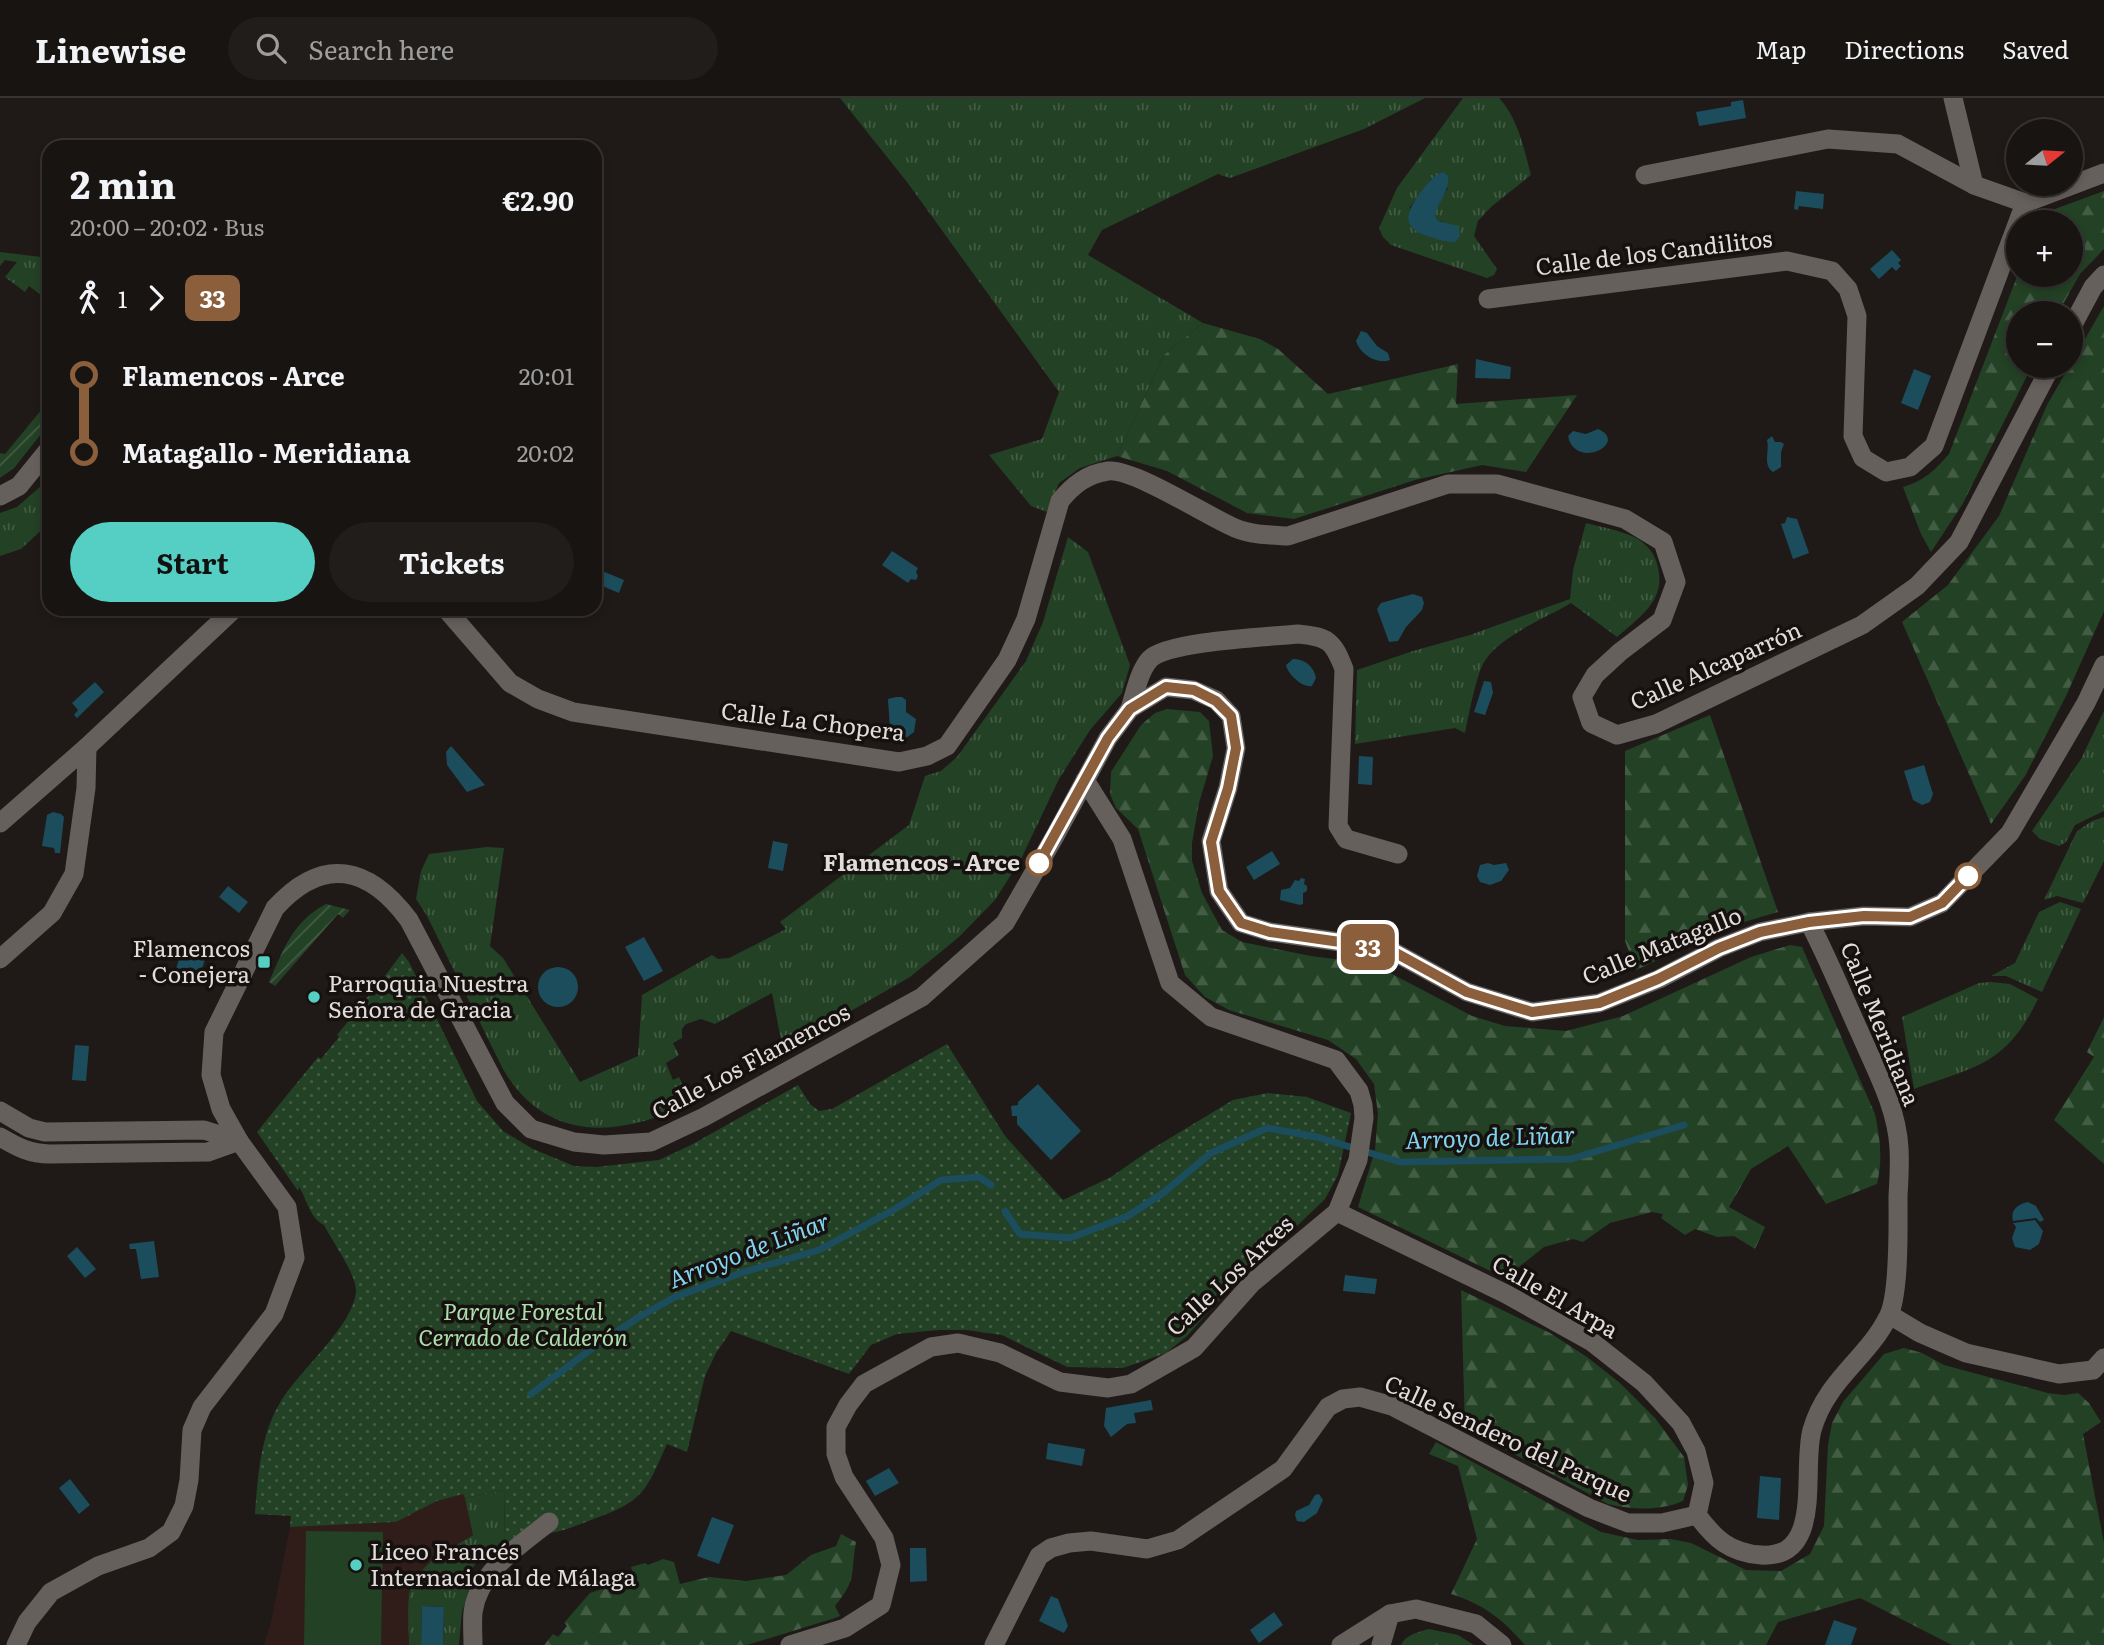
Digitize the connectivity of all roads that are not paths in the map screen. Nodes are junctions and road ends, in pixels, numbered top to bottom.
1 (1953, 98) edge
2 (2104, 173) edge
3 (1644, 175) dead end
4 (1974, 185) junction
5 (2025, 203) junction
6 (2104, 275) edge
7 (1488, 299) dead end
8 (2083, 306) edge
9 (2045, 378) edge
10 (42, 458) edge
11 (1085, 477) joint
12 (0, 496) edge
13 (227, 616) edge
14 (452, 616) edge
15 (2104, 665) edge
16 (1130, 709) junction
17 (87, 747) junction
18 (1085, 780) junction
19 (0, 823) edge
20 (1398, 855) dead end
21 (1809, 922) junction
22 (0, 959) edge
23 (0, 1111) edge
24 (0, 1137) edge
25 (239, 1141) junction
26 (1340, 1206) junction
27 (1890, 1315) junction
28 (2104, 1358) edge
29 (1697, 1516) junction
30 (549, 1522) dead end
31 (1390, 1614) junction
32 (16, 1645) edge
33 (473, 1645) edge
34 (790, 1645) edge
35 (994, 1645) edge
36 (1341, 1645) edge
37 (1381, 1645) edge
38 (1502, 1645) edge

1 - 4 street
2 - 5 street
3 - 4 street
4 - 5 street
5 - 7 street, Calle de los Candilitos
6 - 8 street
9 - 11 street, Calle Alcaparrón
10 - 12 street
11 - 14 street, Calle La Chopera
13 - 17 street
15 - 21 street, Calle Matagallo
16 - 18 street, Calle Los Flamencos
16 - 20 street
16 - 21 street, Calle Matagallo
17 - 19 street
17 - 22 street
18 - 25 street, Calle Los Flamencos
18 - 26 street, Calle Los Arces
21 - 27 street, Calle Meridiana
23 - 25 street
24 - 25 street
25 - 32 street, Calle Los Flamencos
26 - 29 street, Calle El Arpa
26 - 34 street, Calle Los Arces
27 - 28 street
27 - 29 street, Calle Meridiana
29 - 35 street, Calle Sendero del Parque
30 - 33 street
31 - 36 street
31 - 37 street
31 - 38 street

